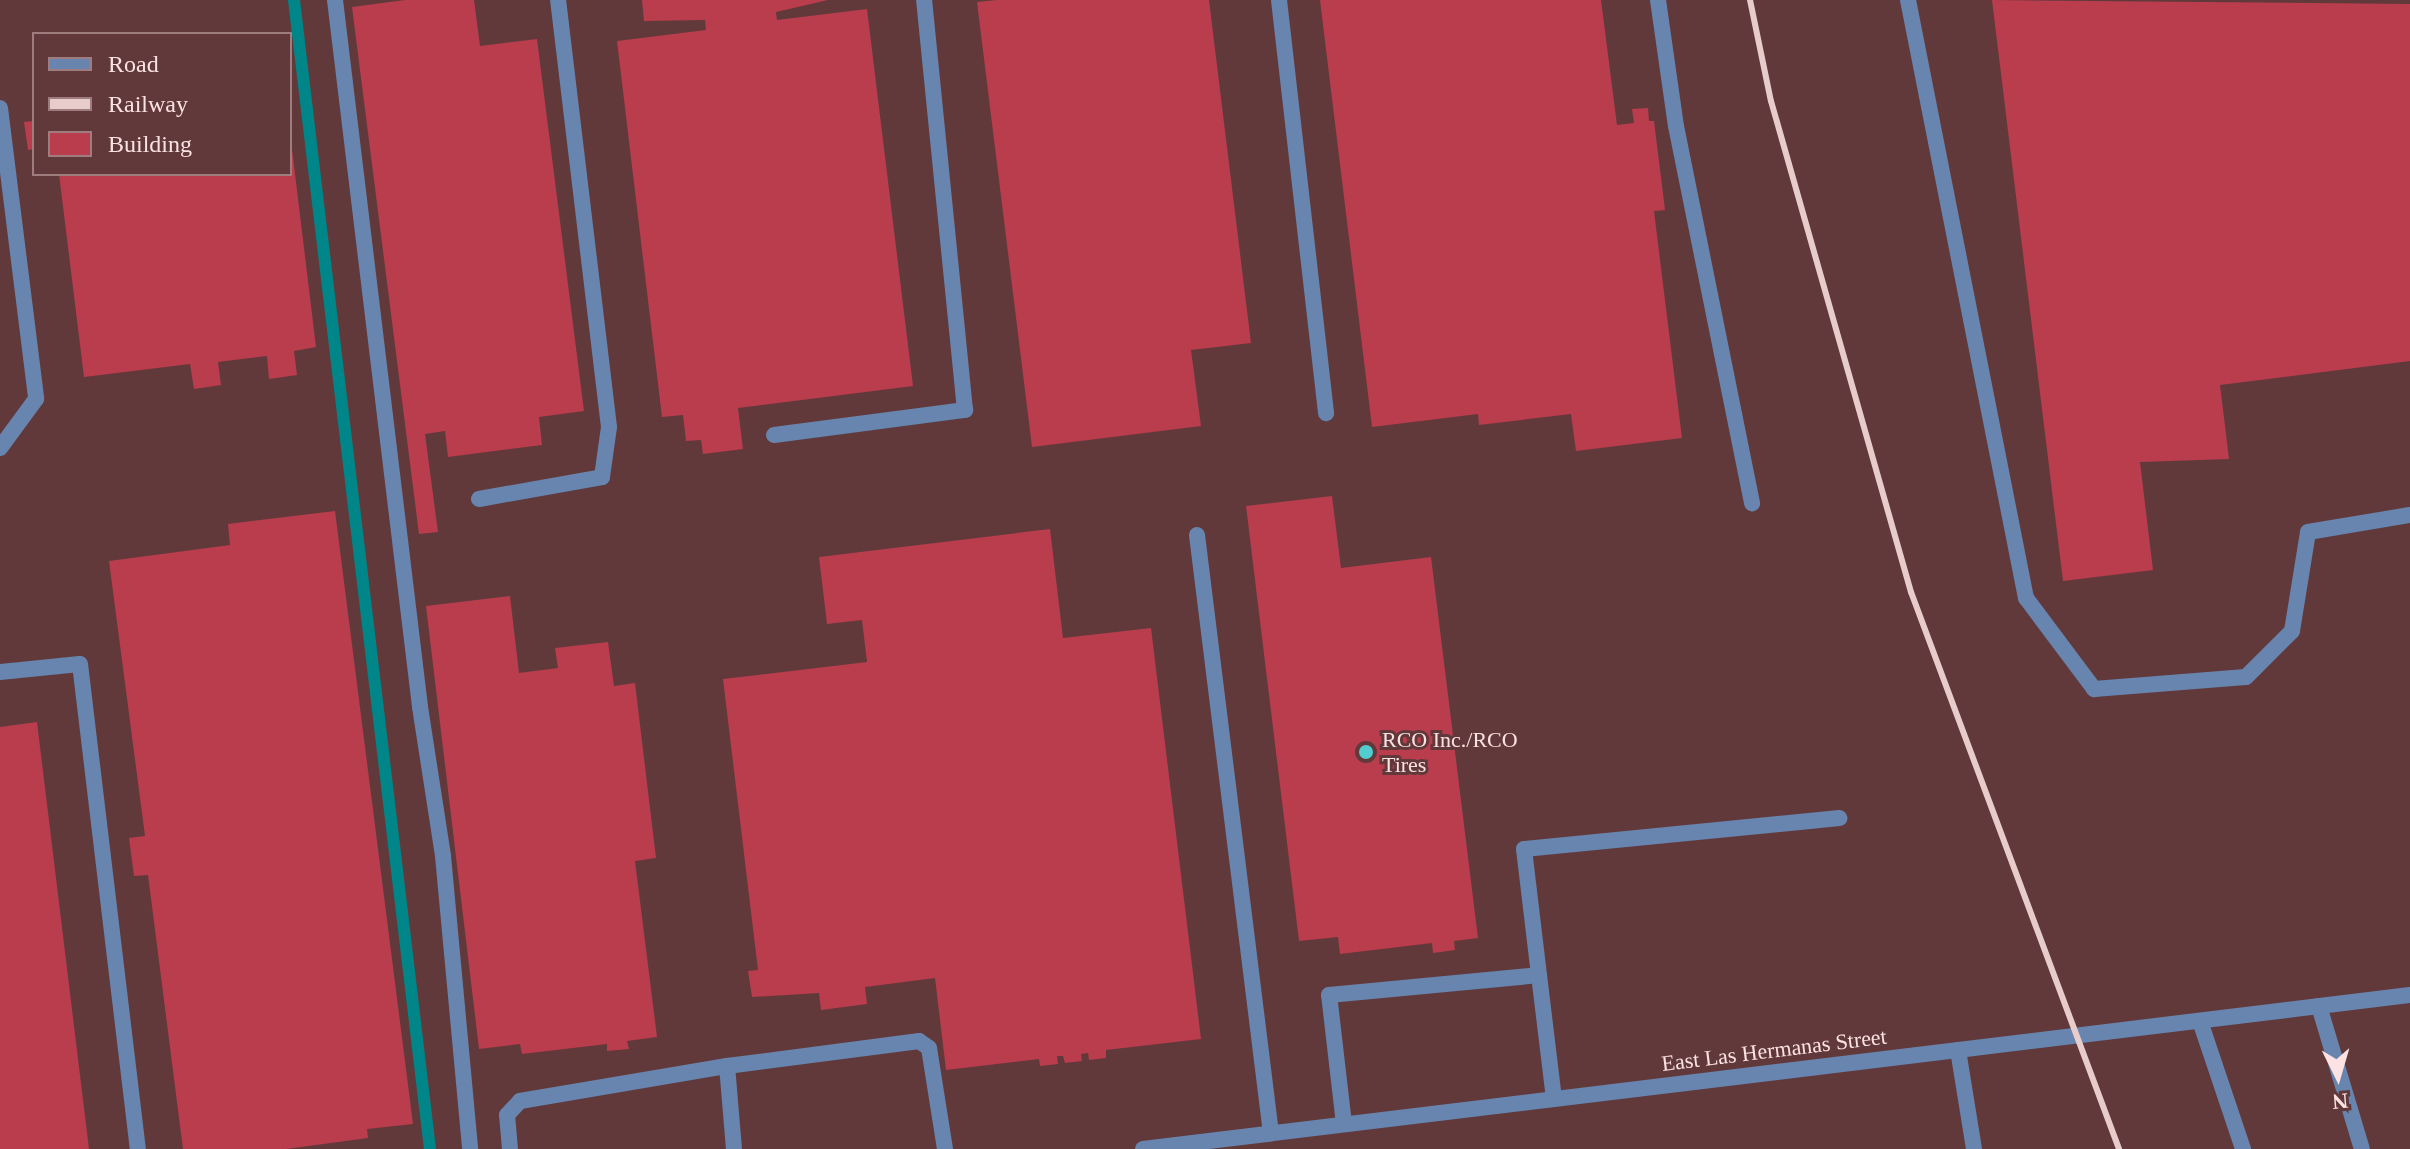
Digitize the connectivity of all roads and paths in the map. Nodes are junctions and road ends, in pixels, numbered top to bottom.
1 (335, 0) edge
2 (558, 0) edge
3 (924, 0) edge
4 (1279, 0) edge
5 (1658, 0) edge
6 (1908, 0) edge
7 (0, 108) edge
8 (1326, 413) dead end
9 (774, 435) dead end
10 (0, 448) edge
11 (479, 499) dead end
12 (1752, 503) dead end
13 (2410, 515) edge
14 (1197, 535) dead end
15 (0, 672) edge
16 (1839, 818) dead end
17 (1539, 975) junction
18 (2410, 995) edge
19 (2319, 1006) junction
20 (2200, 1021) junction
21 (1958, 1050) junction
22 (727, 1066) junction
23 (1554, 1099) junction
24 (1344, 1124) junction
25 (1271, 1133) junction
26 (138, 1149) edge
27 (470, 1149) edge
28 (510, 1149) edge
29 (734, 1149) edge
30 (945, 1149) edge
31 (1143, 1149) edge
32 (1974, 1149) edge
33 (2243, 1149) edge
34 (2362, 1149) edge

1 - 27 street
2 - 11 street
3 - 9 street
4 - 8 street
5 - 12 street
6 - 13 street
7 - 10 street
14 - 25 street
15 - 26 street
16 - 17 street
17 - 23 street
17 - 24 street
18 - 19 street, East Las Hermanas Street
19 - 20 street, East Las Hermanas Street
19 - 34 street
20 - 21 street, East Las Hermanas Street
20 - 33 street
21 - 23 street, East Las Hermanas Street
21 - 32 street
22 - 28 street
22 - 29 street
22 - 30 street
23 - 24 street, East Las Hermanas Street
24 - 25 street, East Las Hermanas Street
25 - 31 street, East Las Hermanas Street

